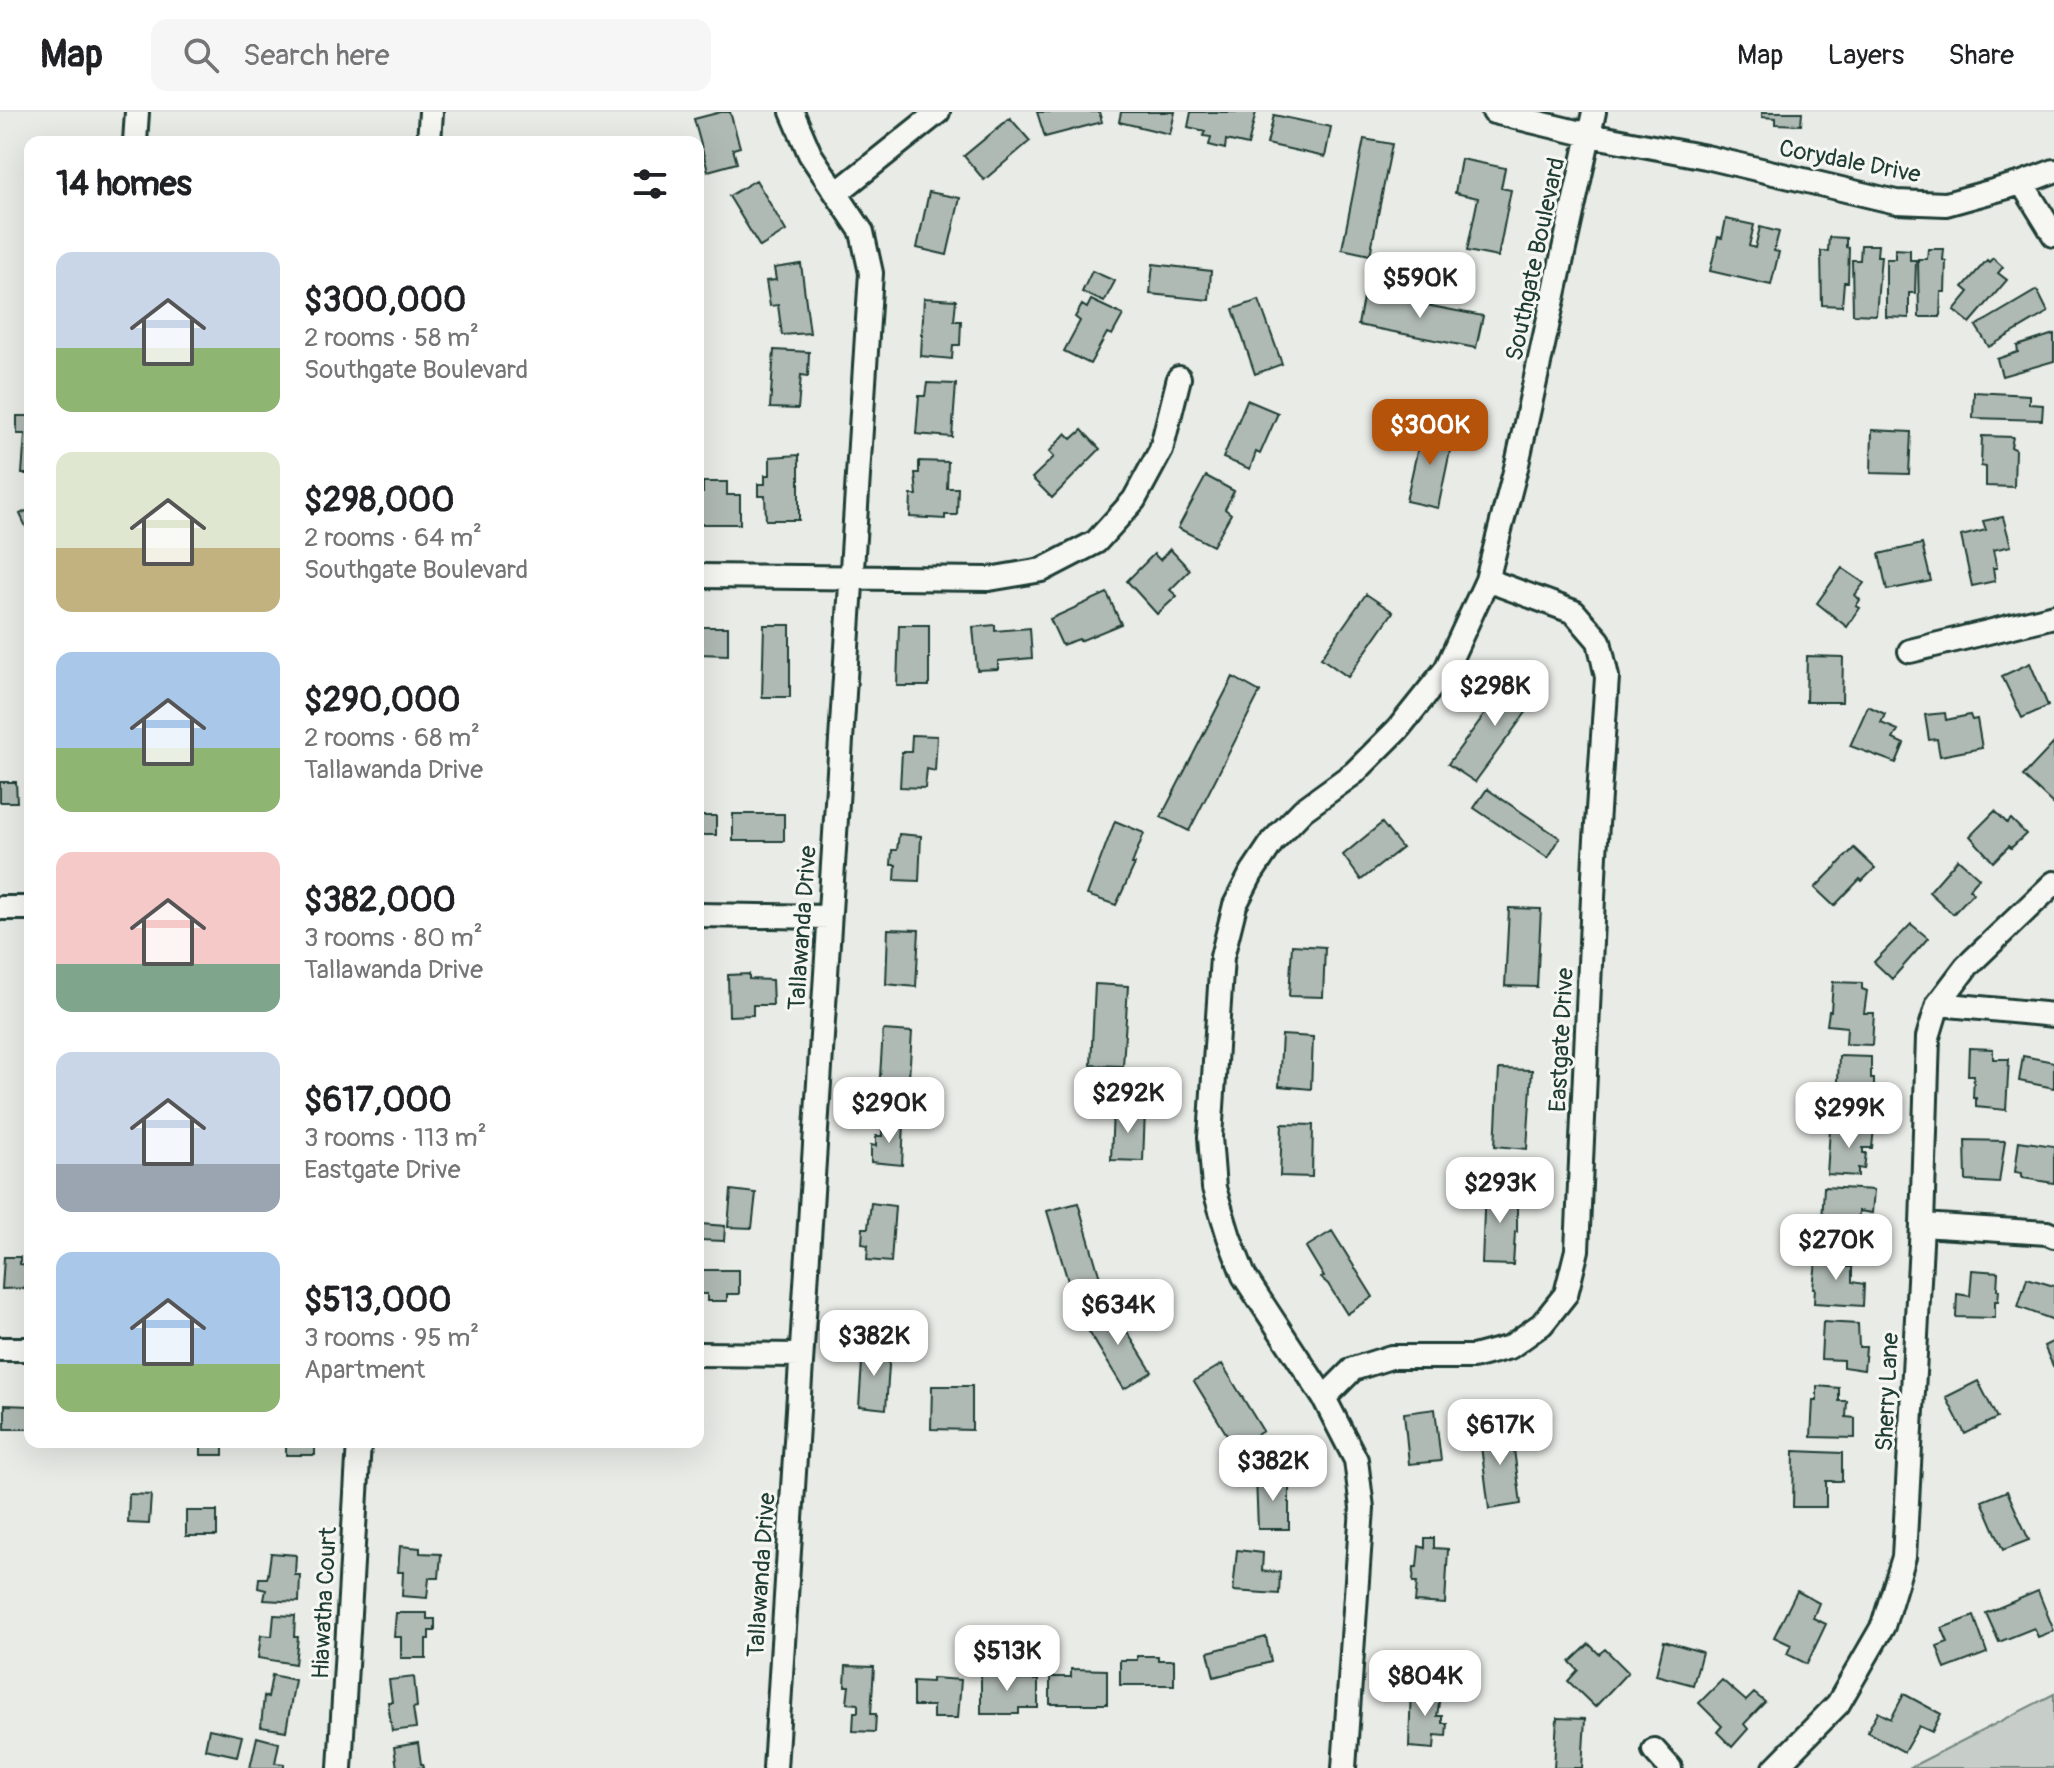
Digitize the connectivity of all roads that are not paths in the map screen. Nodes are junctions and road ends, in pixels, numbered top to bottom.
1 (137, 112) edge
2 (431, 112) edge
3 (792, 112) edge
4 (938, 112) edge
5 (1494, 112) edge
6 (1594, 112) edge
7 (1589, 135) junction
8 (135, 136) edge
9 (429, 136) edge
10 (2054, 171) edge
11 (2022, 183) junction
12 (838, 192) junction
13 (2054, 235) edge
14 (1179, 378) dead end
15 (704, 576) edge
16 (851, 576) junction
17 (1487, 580) junction
18 (2054, 616) edge
19 (1910, 651) dead end
20 (2054, 883) edge
21 (0, 908) edge
22 (24, 908) edge
23 (704, 915) edge
24 (829, 917) junction
25 (1938, 1004) junction
26 (2054, 1015) edge
27 (1922, 1225) junction
28 (2054, 1236) edge
29 (0, 1349) edge
30 (24, 1349) edge
31 (704, 1354) edge
32 (801, 1355) junction
33 (1324, 1398) junction
34 (359, 1448) edge
35 (1654, 1750) dead end
36 (340, 1768) edge
37 (775, 1768) edge
38 (1344, 1768) edge
39 (1670, 1768) edge
40 (1775, 1768) edge

1 - 8 street
2 - 9 street
3 - 12 street, Tallawanda Drive
4 - 12 street
5 - 7 street, Corydale Drive
6 - 7 street, Southgate Boulevard
7 - 11 street, Corydale Drive
7 - 17 street, Southgate Boulevard
10 - 11 street, Corydale Drive
11 - 13 street
12 - 16 street, Tallawanda Drive
14 - 16 street
15 - 16 street
16 - 24 street, Tallawanda Drive
17 - 33 street, Southgate Boulevard
17 - 33 street, Eastgate Drive
18 - 19 street
20 - 25 street, Sherry Lane
21 - 22 street
23 - 24 street
24 - 32 street, Tallawanda Drive
25 - 26 street
25 - 27 street, Sherry Lane
27 - 28 street
27 - 40 street, Sherry Lane
29 - 30 street
31 - 32 street
32 - 37 street, Tallawanda Drive
33 - 38 street, Southgate Boulevard
34 - 36 street, Hiawatha Court
35 - 39 street

